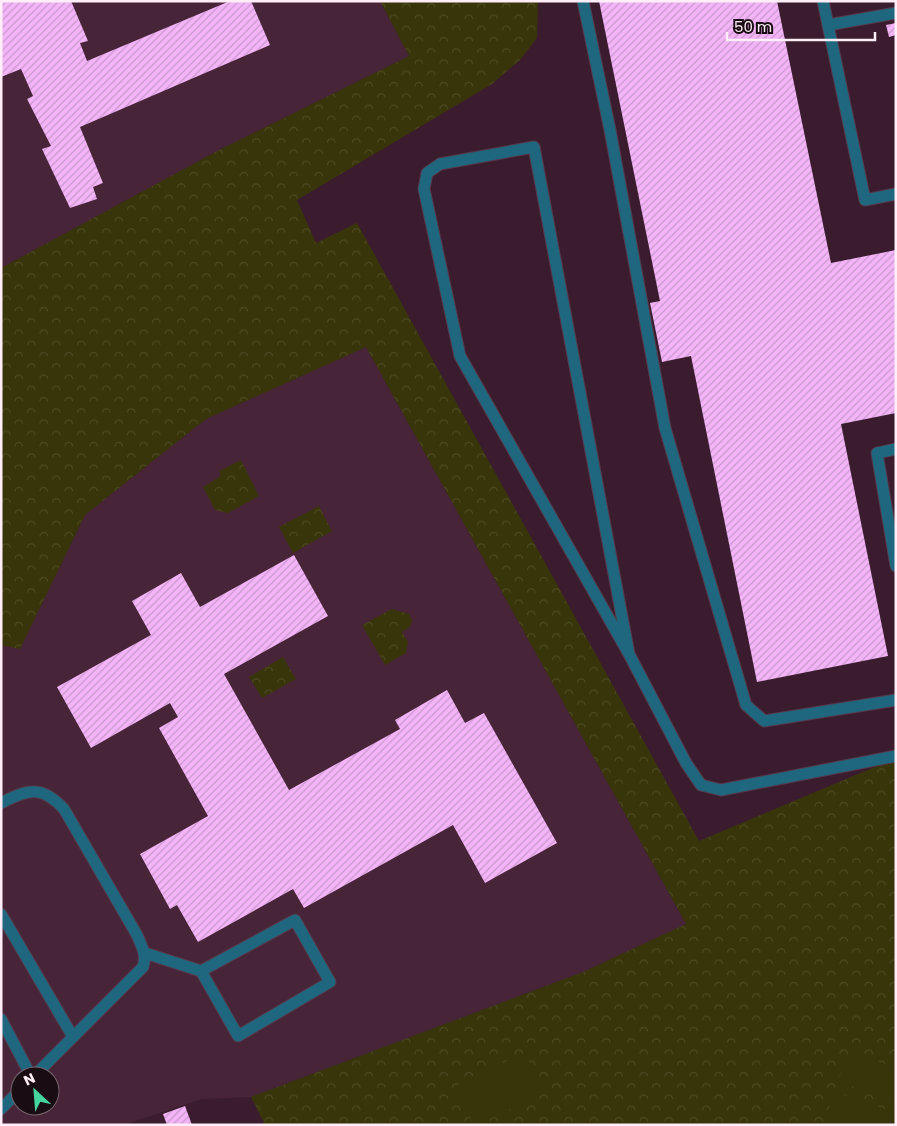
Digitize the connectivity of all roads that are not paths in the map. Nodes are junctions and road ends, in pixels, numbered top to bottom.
1 (583, 1) edge
2 (823, 1) edge
3 (896, 13) edge
4 (828, 25) junction
5 (896, 194) edge
6 (896, 449) edge
7 (896, 566) edge
8 (629, 654) junction
9 (896, 700) edge
10 (896, 756) edge
11 (1, 802) edge
12 (1, 914) edge
13 (145, 953) junction
14 (200, 971) junction
15 (1, 1019) edge
16 (73, 1037) junction
17 (27, 1066) edge
18 (43, 1066) edge
19 (10, 1100) edge
20 (1, 1109) edge

1 - 9 lane
2 - 4 lane
3 - 4 lane
4 - 5 lane
6 - 7 lane
8 - 8 lane
8 - 10 lane
11 - 13 lane
12 - 16 lane
13 - 14 lane
13 - 16 lane
14 - 14 lane
15 - 17 lane
16 - 18 lane
19 - 20 lane

